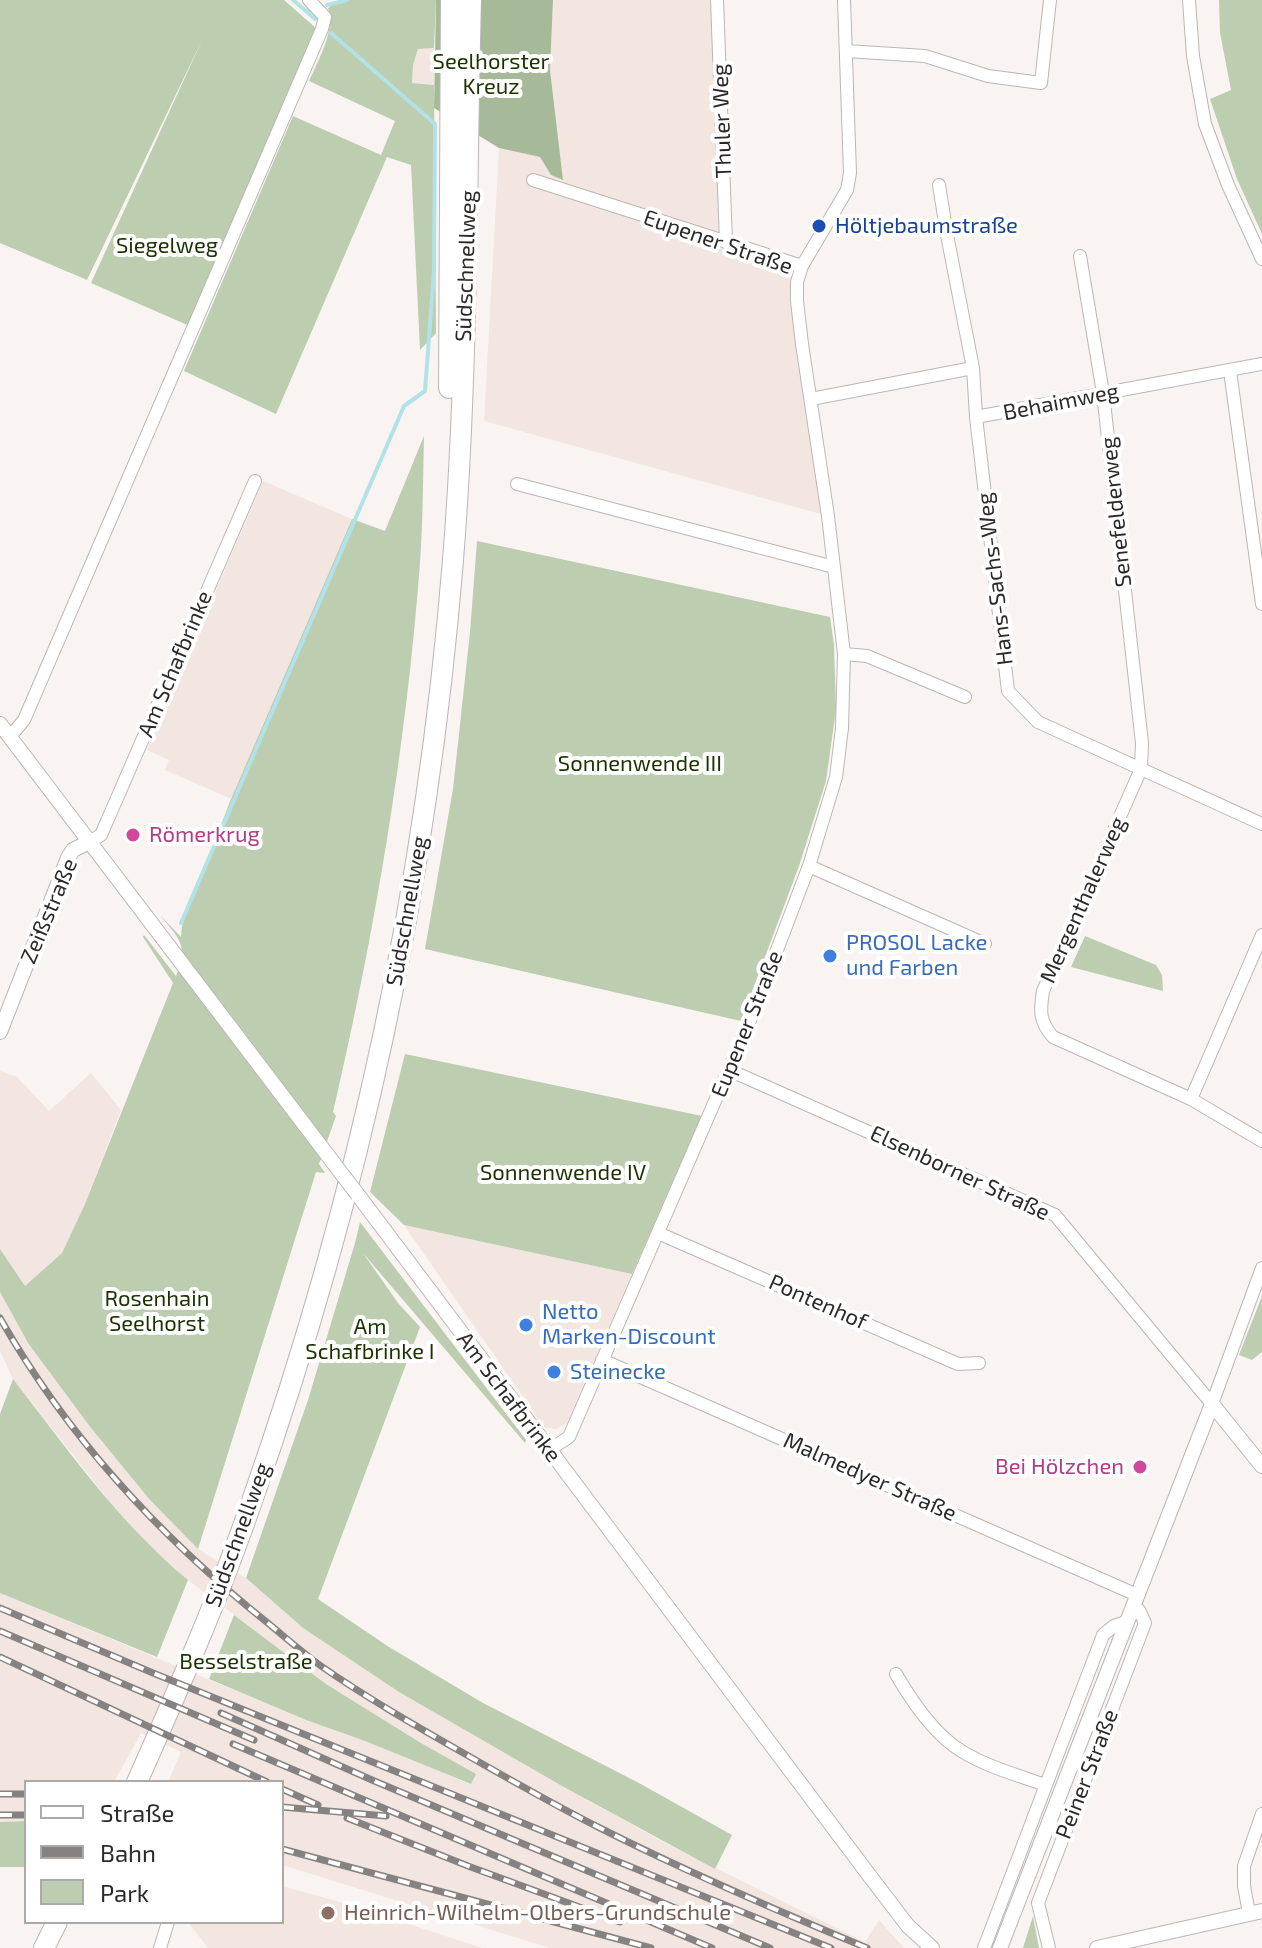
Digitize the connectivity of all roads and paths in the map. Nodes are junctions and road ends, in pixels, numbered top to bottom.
1 (451, 0) edge
2 (471, 0) edge
3 (717, 0) edge
4 (844, 0) edge
5 (1050, 0) edge
6 (1189, 0) edge
7 (317, 6) edge
8 (846, 51) junction
9 (459, 89) junction
10 (533, 180) dead end
11 (939, 185) dead end
12 (726, 242) junction
13 (1080, 256) dead end
14 (1262, 259) edge
15 (802, 266) junction
16 (1262, 364) edge
17 (973, 368) junction
18 (1230, 371) junction
19 (1103, 393) junction
20 (811, 399) junction
21 (976, 417) junction
22 (255, 481) dead end
23 (517, 484) dead end
24 (834, 567) junction
25 (1262, 604) edge
26 (844, 654) junction
27 (965, 697) dead end
28 (0, 724) edge
29 (10, 737) junction
30 (1141, 769) junction
31 (1262, 824) edge
32 (89, 842) junction
33 (809, 866) junction
34 (1262, 935) edge
35 (985, 944) dead end
36 (0, 1032) edge
37 (729, 1070) junction
38 (1191, 1099) junction
39 (1262, 1141) edge
40 (658, 1233) junction
41 (1262, 1268) edge
42 (602, 1360) junction
43 (979, 1363) dead end
44 (1212, 1404) junction
45 (549, 1450) junction
46 (1262, 1466) edge
47 (1134, 1601) junction
48 (1126, 1622) junction
49 (896, 1674) dead end
50 (125, 1780) edge
51 (138, 1780) edge
52 (1045, 1785) junction
53 (1262, 1814) edge
54 (1256, 1912) edge
55 (56, 1924) edge
56 (70, 1924) edge
57 (167, 1924) edge
58 (44, 1948) edge
59 (58, 1948) edge
60 (160, 1948) edge
61 (932, 1948) edge
62 (984, 1948) edge
63 (1000, 1948) edge
64 (1049, 1948) edge
65 (1097, 1948) edge

1 - 9 highway, Südschnellweg
2 - 9 highway, Südschnellweg
3 - 12 street, Thuler Weg
4 - 8 street
5 - 8 street
6 - 14 street
7 - 29 street
8 - 15 street
9 - 50 highway, Südschnellweg
9 - 51 highway, Südschnellweg
10 - 12 street, Eupener Straße
11 - 17 street
12 - 15 street, Eupener Straße
13 - 19 street, Senefelderweg
15 - 20 street, Eupener Straße
16 - 18 street, Behaimweg
17 - 20 street
17 - 21 street, Behaimweg
18 - 19 street, Behaimweg
18 - 25 street
19 - 21 street, Behaimweg
19 - 30 street, Senefelderweg
20 - 24 street, Eupener Straße
21 - 30 street, Hans-Sachs-Weg
22 - 32 street, Am Schafbrinke
23 - 24 street
24 - 26 street, Eupener Straße
26 - 27 street
26 - 33 street, Eupener Straße
28 - 29 street, Am Schafbrinke
29 - 32 street, Am Schafbrinke
30 - 31 street, Hans-Sachs-Weg
30 - 38 street, Mergenthalerweg
32 - 36 street, Zeißstraße
32 - 45 street, Am Schafbrinke, bridge
33 - 35 street
33 - 37 street, Eupener Straße
34 - 38 street
37 - 40 street, Eupener Straße
37 - 44 street, Elsenborner Straße
38 - 39 street, Mergenthalerweg
40 - 42 street, Eupener Straße
40 - 43 street, Pontenhof
41 - 44 street, Peiner Straße
42 - 45 street, Eupener Straße
42 - 47 street, Malmedyer Straße
44 - 46 street
44 - 47 street, Peiner Straße
45 - 61 street, Am Schafbrinke
47 - 48 street, Peiner Straße
47 - 64 street, Peiner Straße
48 - 52 street, Peiner Straße
48 - 63 street, Peiner Straße
49 - 52 street
52 - 62 street, Peiner Straße
53 - 54 street
54 - 65 street
55 - 58 highway
56 - 59 highway
57 - 60 street

